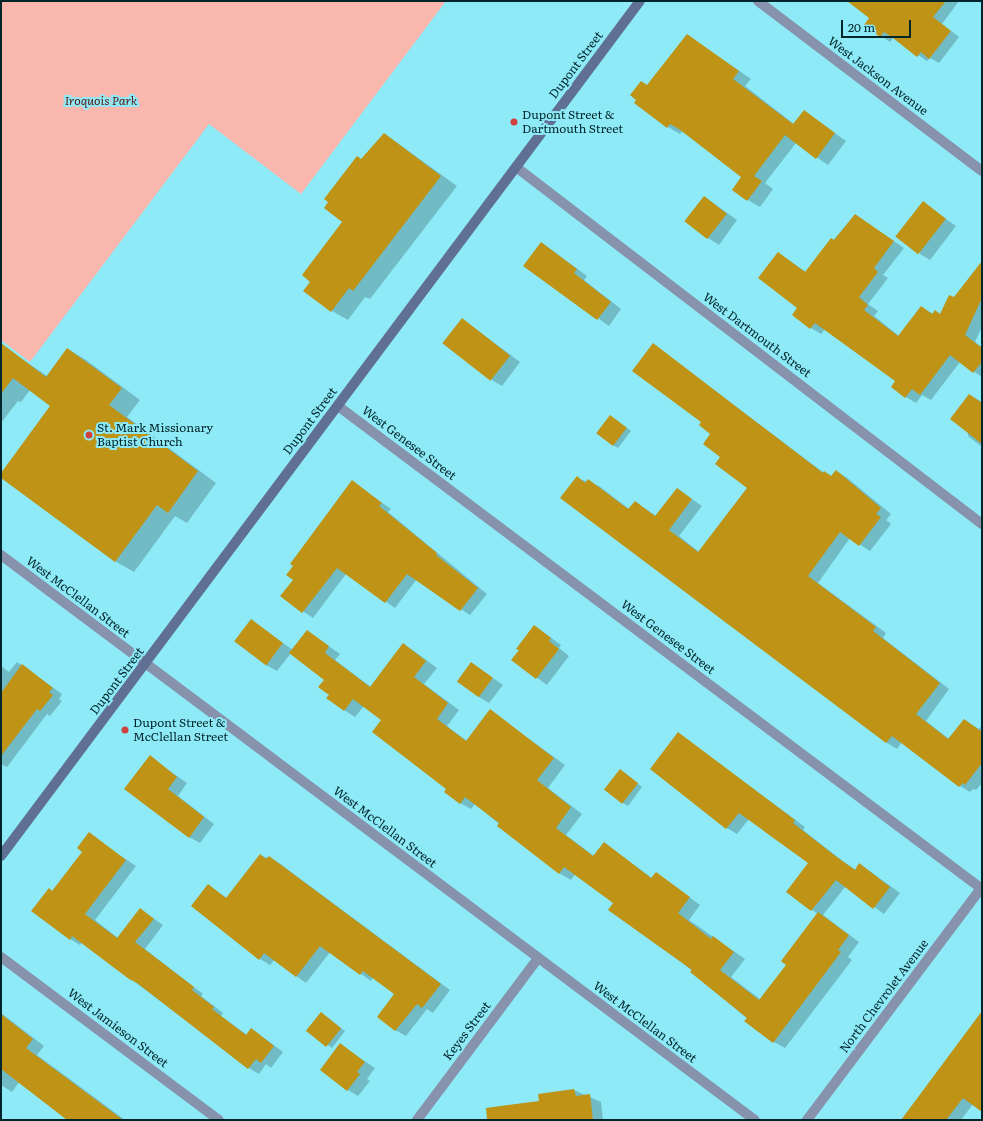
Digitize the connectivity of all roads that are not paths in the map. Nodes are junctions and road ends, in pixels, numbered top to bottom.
1 (640, 1) edge
2 (758, 1) edge
3 (516, 167) junction
4 (982, 171) edge
5 (338, 406) junction
6 (982, 524) edge
7 (1, 555) edge
8 (145, 664) junction
9 (1, 856) edge
10 (982, 888) edge
11 (1, 957) edge
12 (538, 958) junction
13 (219, 1120) edge
14 (417, 1120) edge
15 (755, 1120) edge
16 (807, 1120) edge

1 - 3 street, Dupont Street
2 - 4 street, West Jackson Avenue
3 - 5 street, Dupont Street
3 - 6 street, West Dartmouth Street
5 - 8 street, Dupont Street
5 - 10 street, West Genesee Street
7 - 8 street, West McClellan Street
8 - 9 street, Dupont Street
8 - 12 street, West McClellan Street
10 - 16 street, North Chevrolet Avenue
11 - 13 street, West Jamieson Street
12 - 14 street, Keyes Street
12 - 15 street, West McClellan Street

